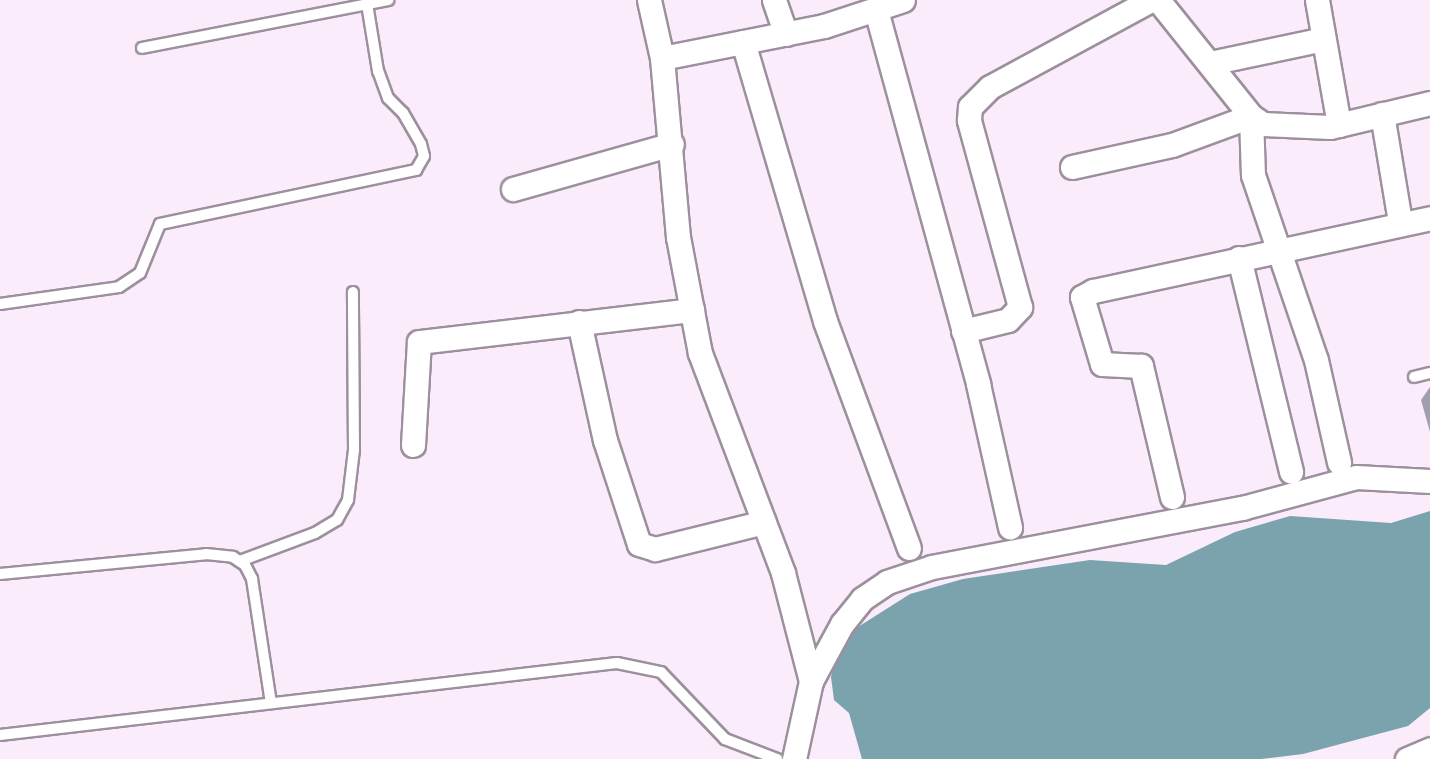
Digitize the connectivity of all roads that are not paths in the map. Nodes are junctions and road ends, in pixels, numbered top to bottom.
1 (388, 0) edge
2 (649, 0) edge
3 (774, 0) edge
4 (903, 0) edge
5 (1152, 0) edge
6 (1157, 0) edge
7 (1317, 0) edge
8 (367, 4) junction
9 (870, 7) edge
10 (786, 34) junction
11 (1324, 39) junction
12 (743, 42) junction
13 (142, 48) dead end
14 (662, 58) junction
15 (1210, 63) junction
16 (1430, 103) edge
17 (1382, 114) junction
18 (1251, 117) junction
19 (1339, 125) junction
20 (672, 144) junction
21 (1072, 167) dead end
22 (513, 189) dead end
23 (1430, 218) edge
24 (1400, 222) junction
25 (1279, 249) junction
26 (1239, 258) junction
27 (353, 292) dead end
28 (0, 304) edge
29 (692, 310) junction
30 (579, 322) junction
31 (963, 331) junction
32 (1430, 373) edge
33 (1414, 377) dead end
34 (413, 446) dead end
35 (1339, 462) dead end
36 (1291, 472) dead end
37 (1430, 481) edge
38 (1172, 497) dead end
39 (764, 522) junction
40 (1010, 527) dead end
41 (909, 548) dead end
42 (240, 561) junction
43 (0, 573) edge
44 (811, 681) junction
45 (271, 703) junction
46 (0, 735) edge
47 (1430, 748) edge
48 (777, 759) edge
49 (794, 759) edge
50 (1407, 759) edge

1 - 8 lane
2 - 14 street
3 - 10 street
4 - 9 street
5 - 31 street
6 - 15 street
7 - 11 street
8 - 13 lane
8 - 28 lane
9 - 10 street
9 - 31 street
10 - 12 street
11 - 15 street
11 - 19 street
12 - 14 street
12 - 41 street
14 - 20 street
15 - 18 street
16 - 17 street
17 - 19 street
17 - 24 street
18 - 19 street
18 - 21 street
18 - 25 street
20 - 22 street
20 - 29 street
23 - 24 street
24 - 25 street
25 - 26 street
25 - 35 street
26 - 36 street
26 - 38 street
27 - 42 lane
29 - 30 street
29 - 39 street
30 - 34 street
30 - 39 street
31 - 40 street
32 - 33 lane
37 - 44 street
39 - 44 street
42 - 43 lane
42 - 45 lane
44 - 49 street
45 - 46 lane
45 - 48 lane
47 - 50 street

